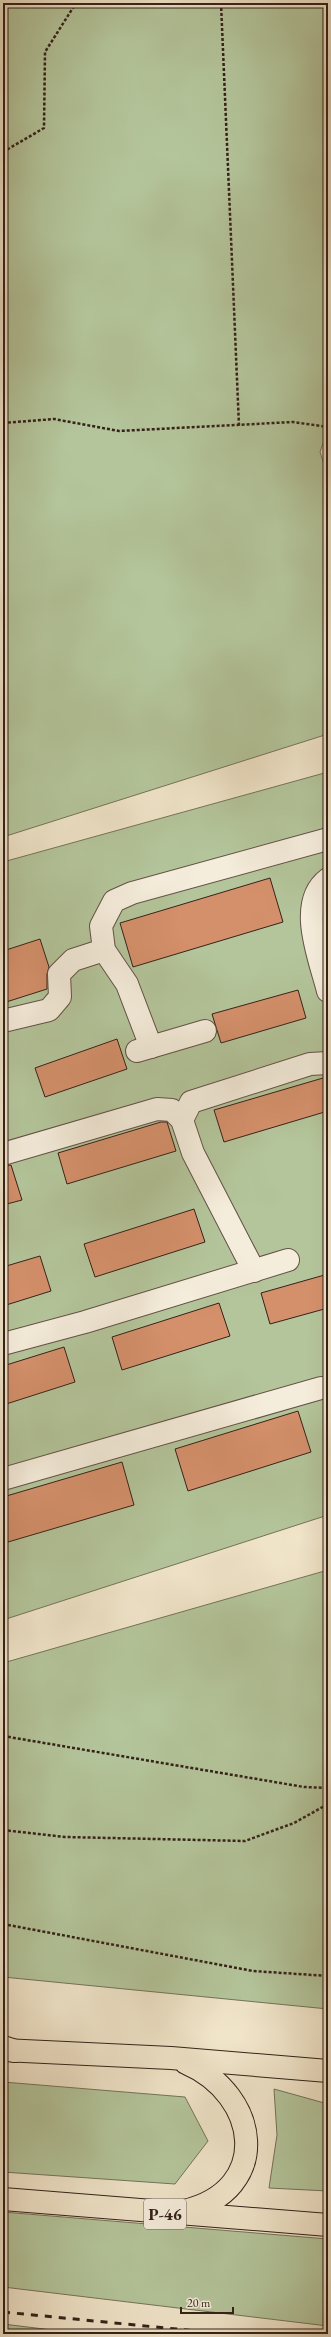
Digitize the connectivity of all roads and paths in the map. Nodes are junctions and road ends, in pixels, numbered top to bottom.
1 (76, 3) edge
2 (221, 3) edge
3 (3, 152) edge
4 (3, 423) edge
5 (239, 426) junction
6 (328, 427) edge
7 (328, 839) edge
8 (328, 879) edge
9 (104, 950) junction
10 (328, 991) edge
11 (3, 1021) edge
12 (205, 1031) dead end
13 (328, 1063) edge
14 (182, 1120) junction
15 (3, 1154) edge
16 (288, 1260) dead end
17 (254, 1271) junction
18 (3, 1344) edge
19 (321, 1388) dead end
20 (3, 1480) edge
21 (3, 1736) edge
22 (328, 1788) edge
23 (328, 1804) edge
24 (3, 1830) edge
25 (3, 1924) edge
26 (328, 1976) edge
27 (7, 2049) edge
28 (171, 2058) junction
29 (328, 2071) edge
30 (3, 2199) edge
31 (167, 2214) junction
32 (328, 2226) edge

1 - 3 path
2 - 5 path
4 - 5 path
5 - 6 path
7 - 9 lane
8 - 10 lane
9 - 11 lane
9 - 12 lane
13 - 14 lane
14 - 15 lane
14 - 17 lane
16 - 17 lane
17 - 18 lane
19 - 20 lane
21 - 22 path
23 - 24 path
25 - 26 path
27 - 28 main road
28 - 29 main road
28 - 31 main road
30 - 31 main road, Р-46
31 - 32 main road, Р-46

